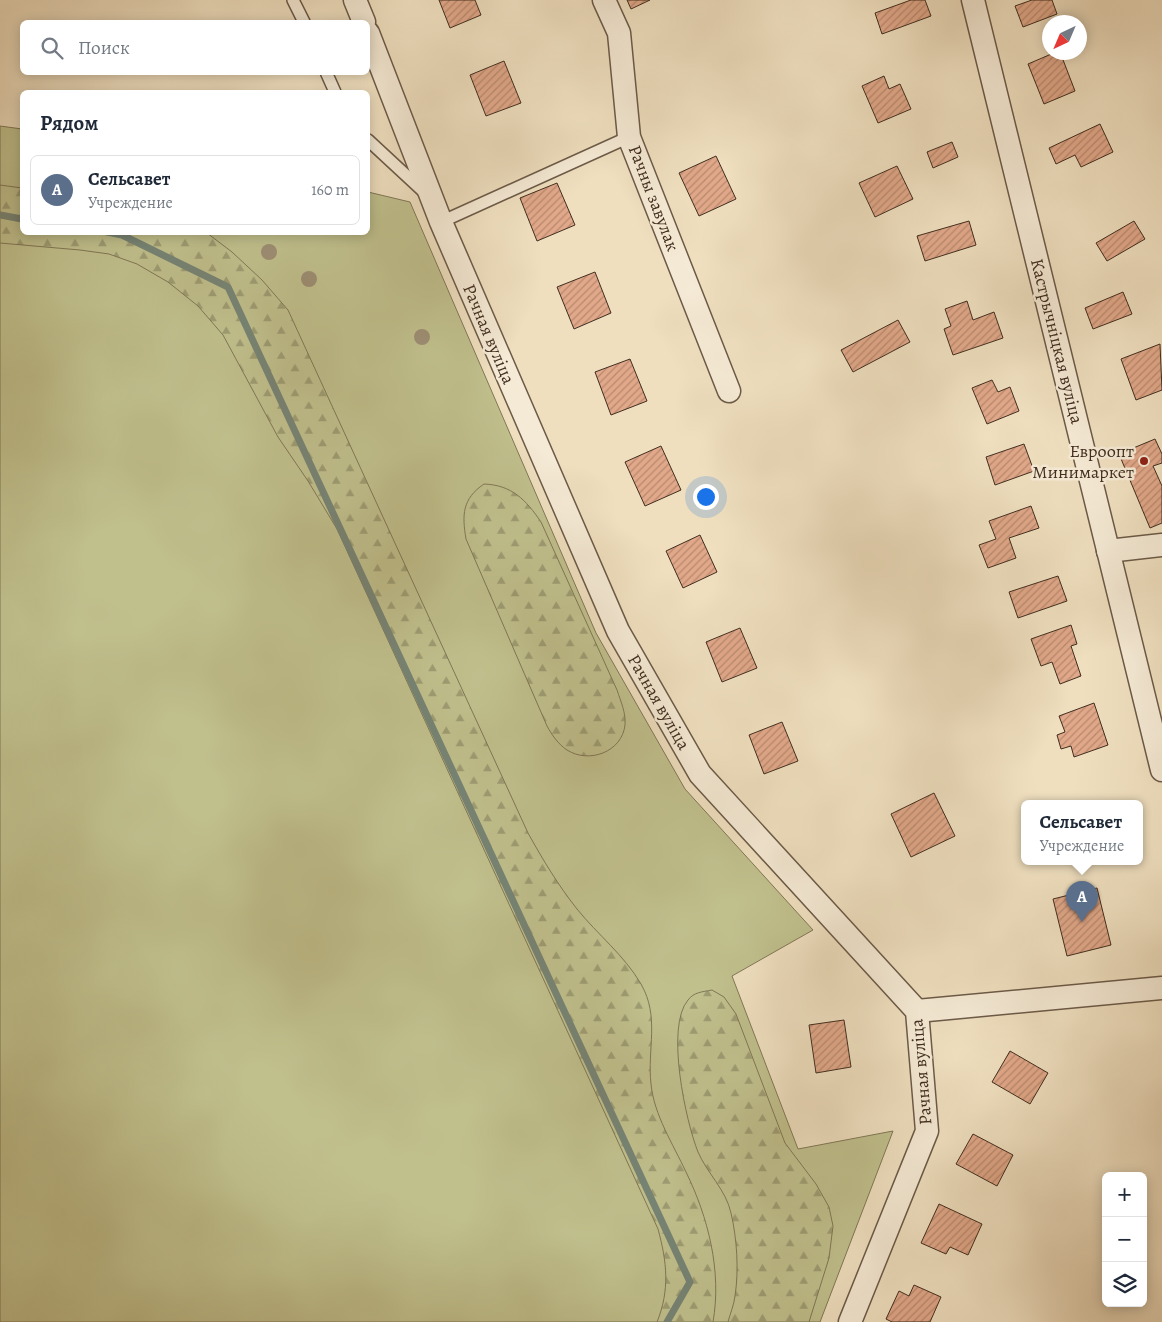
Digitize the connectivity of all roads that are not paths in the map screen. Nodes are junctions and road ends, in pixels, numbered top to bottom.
1 (293, 0) edge
2 (355, 0) edge
3 (604, 0) edge
4 (973, 0) edge
5 (303, 20) edge
6 (363, 20) edge
7 (370, 38) edge
8 (328, 75) edge
9 (335, 90) edge
10 (630, 137) junction
11 (370, 142) edge
12 (431, 198) junction
13 (441, 222) junction
14 (729, 391) dead end
15 (1162, 545) edge
16 (1108, 551) junction
17 (1162, 770) edge
18 (1162, 988) edge
19 (917, 1012) junction
20 (850, 1322) edge

1 - 5 lane
2 - 6 street
3 - 10 street, Рачны завулак
4 - 16 street, Кастрычніцкая вуліца
7 - 12 street, Рачная вуліца
8 - 9 lane
10 - 13 lane
10 - 14 street, Рачны завулак
11 - 12 lane
12 - 13 street, Рачная вуліца
13 - 19 street, Рачная вуліца
15 - 16 street
16 - 17 street, Кастрычніцкая вуліца
18 - 19 street
19 - 20 street, Рачная вуліца

